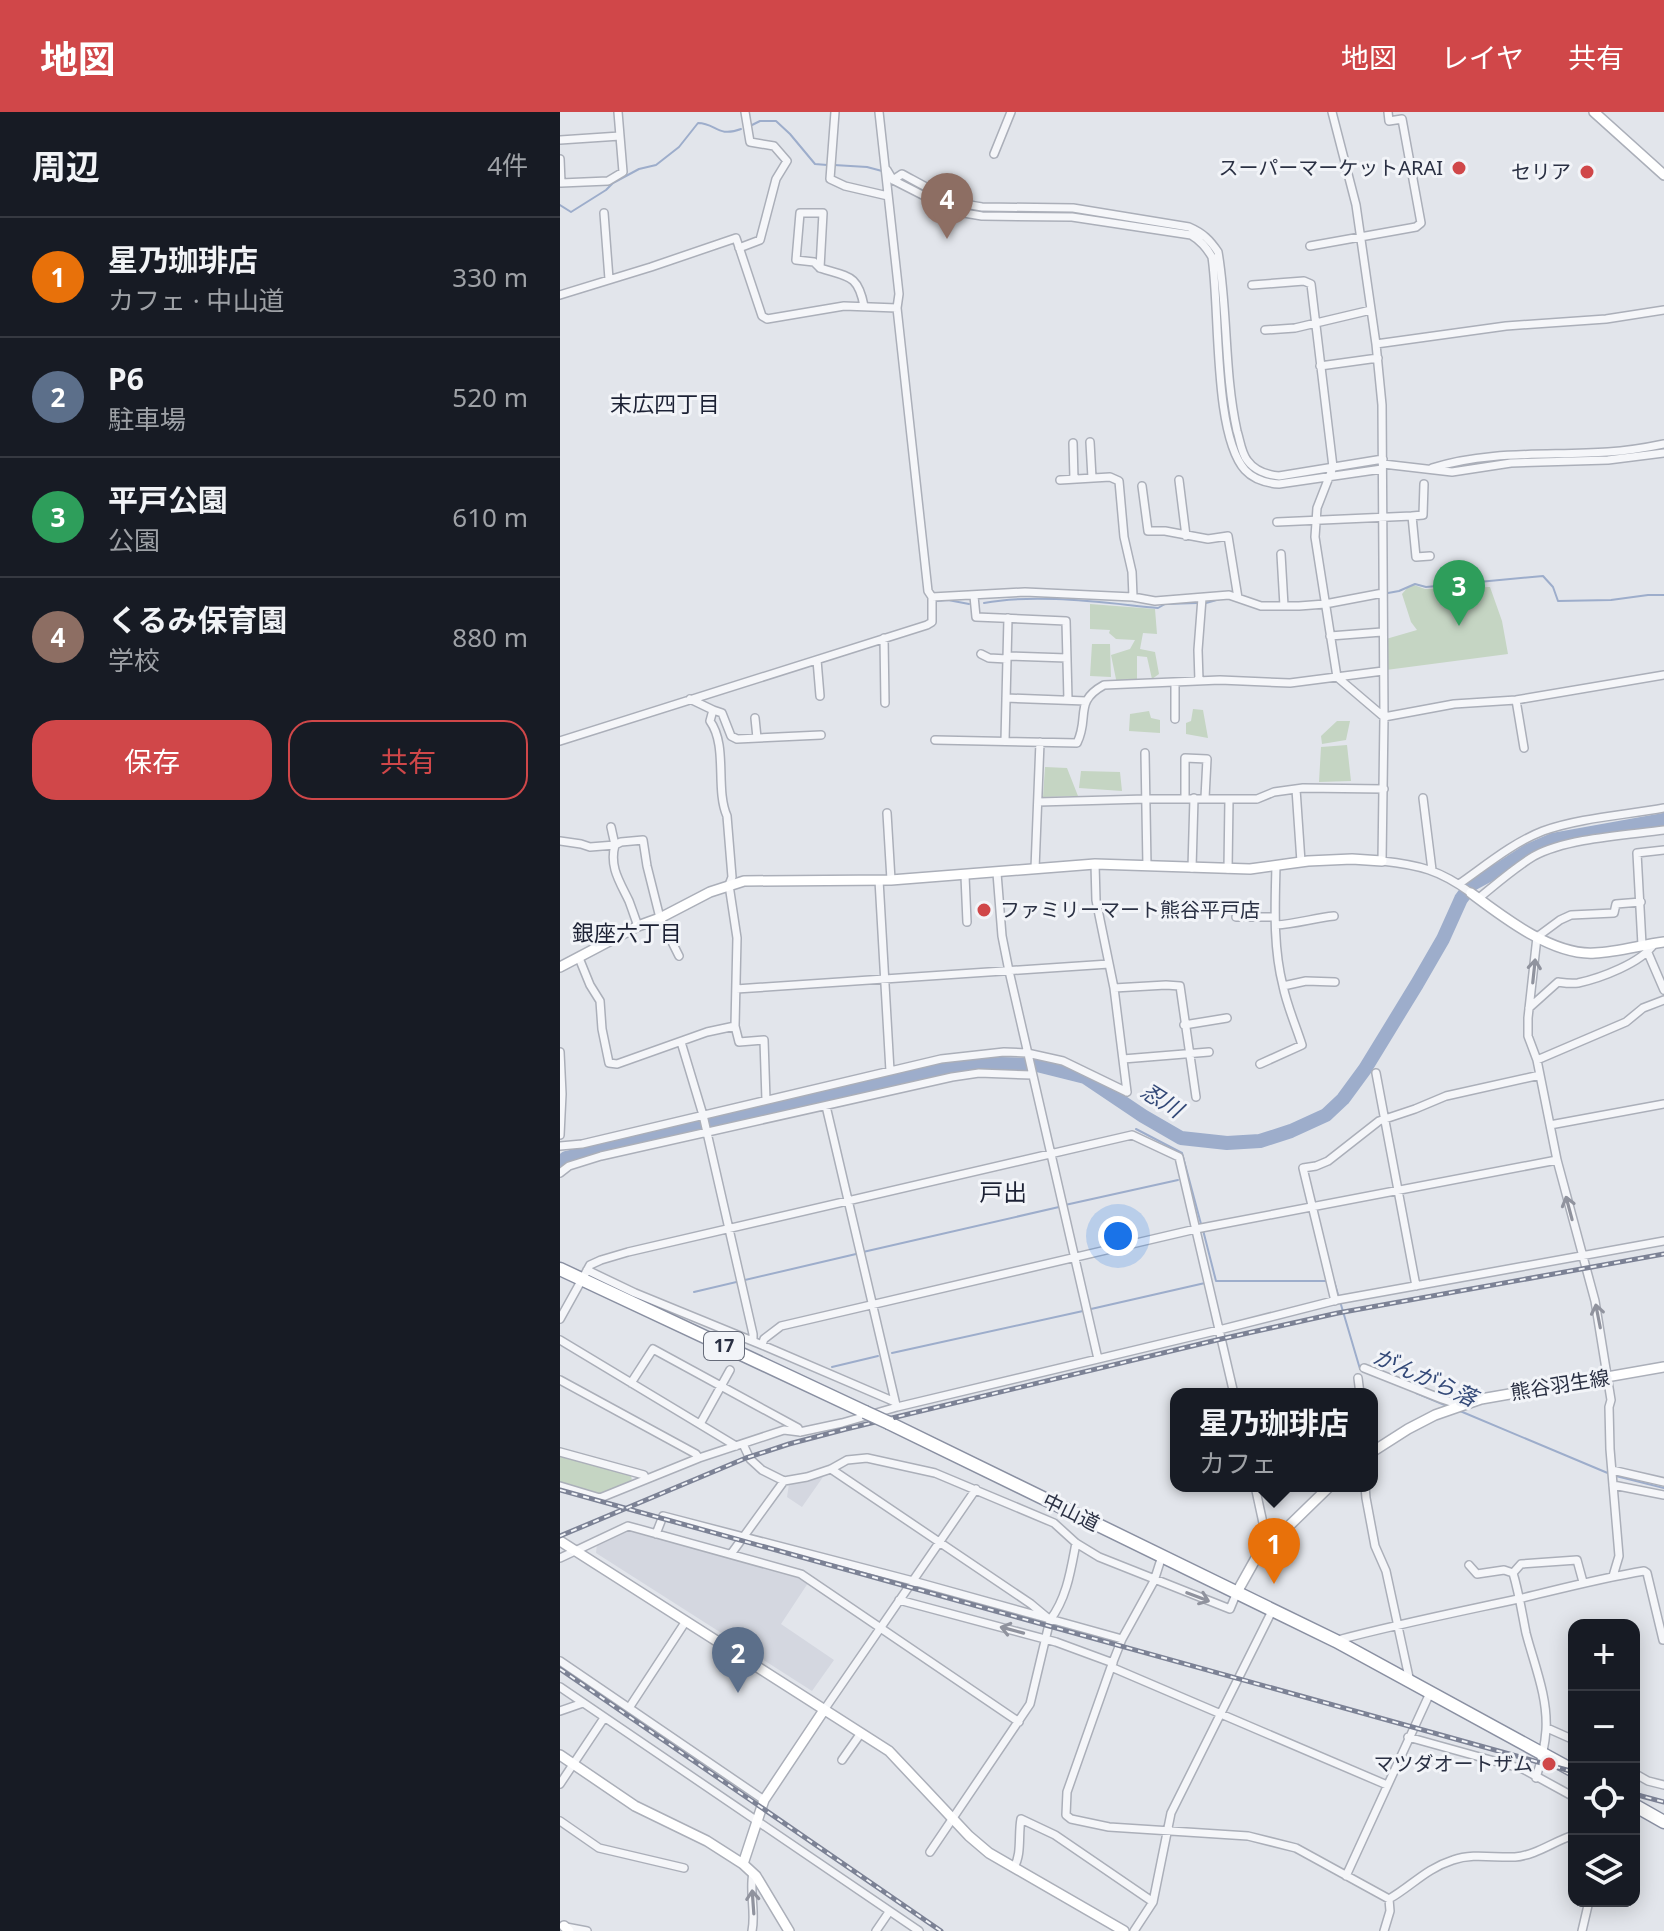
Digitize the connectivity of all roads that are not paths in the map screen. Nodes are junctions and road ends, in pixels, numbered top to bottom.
1 (618, 112) edge
2 (745, 112) edge
3 (835, 112) edge
4 (879, 112) edge
5 (1011, 112) edge
6 (1332, 112) edge
7 (1388, 112) edge
8 (1594, 112) edge
9 (620, 136) junction
10 (560, 140) edge
11 (994, 154) dead end
12 (560, 159) edge
13 (885, 167) junction
14 (1664, 175) edge
15 (893, 180) junction
16 (888, 196) junction
17 (604, 213) dead end
18 (1360, 238) junction
19 (1310, 246) dead end
20 (739, 248) junction
21 (820, 268) junction
22 (609, 279) junction
23 (1252, 285) dead end
24 (560, 295) edge
25 (864, 306) junction
26 (897, 308) junction
27 (1371, 310) junction
28 (1664, 310) edge
29 (1316, 324) junction
30 (1265, 330) dead end
31 (1376, 344) junction
32 (1378, 358) junction
33 (1320, 366) junction
34 (1090, 442) dead end
35 (1073, 443) dead end
36 (1664, 444) edge
37 (1638, 453) junction
38 (1664, 453) edge
39 (1383, 464) junction
40 (1333, 467) junction
41 (1092, 478) junction
42 (1328, 478) junction
43 (1074, 479) junction
44 (1060, 480) dead end
45 (1179, 480) dead end
46 (1424, 484) dead end
47 (1142, 486) dead end
48 (1412, 516) junction
49 (1383, 518) junction
50 (1316, 521) junction
51 (1277, 522) dead end
52 (1186, 536) junction
53 (1281, 554) dead end
54 (1430, 556) dead end
55 (1383, 593) junction
56 (974, 596) junction
57 (932, 597) junction
58 (1133, 597) junction
59 (1202, 598) junction
60 (1238, 598) junction
61 (1325, 604) junction
62 (1284, 606) junction
63 (1008, 618) junction
64 (1382, 632) junction
65 (1330, 636) junction
66 (884, 638) junction
67 (981, 654) dead end
68 (1007, 658) junction
69 (1067, 658) junction
70 (817, 660) junction
71 (1383, 671) junction
72 (1664, 675) edge
73 (1337, 677) junction
74 (1199, 681) junction
75 (1175, 682) junction
76 (820, 696) dead end
77 (1006, 698) junction
78 (690, 699) junction
79 (1068, 700) junction
80 (1516, 700) junction
81 (1086, 701) junction
82 (885, 703) dead end
83 (713, 710) junction
84 (1384, 717) junction
85 (755, 718) dead end
86 (1175, 719) dead end
87 (821, 735) dead end
88 (757, 738) junction
89 (935, 740) dead end
90 (560, 741) edge
91 (1005, 741) junction
92 (1040, 742) junction
93 (1524, 748) dead end
94 (1145, 753) dead end
95 (1296, 789) junction
96 (1384, 789) junction
97 (1190, 798) junction
98 (1205, 798) junction
99 (1423, 798) dead end
100 (1146, 799) junction
101 (1229, 799) junction
102 (1038, 802) junction
103 (1664, 808) edge
104 (887, 813) dead end
105 (611, 827) dead end
106 (1664, 830) edge
107 (560, 841) edge
108 (615, 845) junction
109 (1664, 850) edge
110 (1382, 861) junction
111 (1301, 862) junction
112 (1095, 864) junction
113 (1147, 866) junction
114 (1276, 866) junction
115 (1192, 868) junction
116 (1035, 869) junction
117 (1228, 869) junction
118 (1432, 870) junction
119 (997, 873) junction
120 (965, 876) junction
121 (879, 880) junction
122 (891, 880) junction
123 (729, 885) junction
124 (1468, 890) junction
125 (1641, 902) junction
126 (1334, 916) dead end
127 (1236, 917) dead end
128 (660, 918) junction
129 (1276, 921) junction
130 (967, 922) dead end
131 (638, 926) junction
132 (1537, 937) junction
133 (1659, 942) edge
134 (1645, 949) junction
135 (679, 956) dead end
136 (579, 958) junction
137 (1109, 964) junction
138 (560, 967) edge
139 (1009, 971) junction
140 (884, 980) junction
141 (1335, 982) dead end
142 (1283, 986) junction
143 (1114, 988) junction
144 (736, 989) junction
145 (1664, 990) edge
146 (1664, 1000) edge
147 (1529, 1008) junction
148 (1227, 1018) dead end
149 (1184, 1025) junction
150 (735, 1026) junction
151 (681, 1042) junction
152 (560, 1052) edge
153 (1209, 1052) dead end
154 (1189, 1053) junction
155 (1028, 1055) junction
156 (1123, 1059) junction
157 (1537, 1060) junction
158 (1260, 1064) dead end
159 (890, 1071) junction
160 (1032, 1073) junction
161 (1376, 1073) dead end
162 (1540, 1075) junction
163 (1196, 1097) dead end
164 (766, 1100) junction
165 (1664, 1104) edge
166 (826, 1106) junction
167 (703, 1117) junction
168 (1385, 1119) junction
169 (1550, 1125) junction
170 (707, 1133) junction
171 (560, 1135) edge
172 (560, 1146) edge
173 (1051, 1154) junction
174 (1557, 1160) junction
175 (560, 1173) edge
176 (1398, 1191) junction
177 (849, 1201) junction
178 (1312, 1207) junction
179 (729, 1228) junction
180 (1196, 1229) junction
181 (1664, 1241) edge
182 (1582, 1256) junction
183 (1075, 1257) junction
184 (560, 1269) edge
185 (585, 1275) junction
186 (1416, 1286) junction
187 (1338, 1300) junction
188 (874, 1304) junction
189 (560, 1319) edge
190 (1219, 1330) junction
191 (560, 1340) edge
192 (753, 1341) junction
193 (762, 1345) junction
194 (1098, 1359) junction
195 (1664, 1367) edge
196 (1364, 1368) dead end
197 (730, 1370) dead end
198 (1607, 1377) junction
199 (1358, 1378) dead end
200 (560, 1380) edge
201 (631, 1383) junction
202 (720, 1387) junction
203 (1233, 1388) edge
204 (1359, 1388) edge
205 (896, 1405) junction
206 (1459, 1405) junction
207 (700, 1424) junction
208 (800, 1432) junction
209 (740, 1445) junction
210 (1378, 1448) edge
211 (560, 1452) edge
212 (699, 1458) junction
213 (831, 1469) junction
214 (1613, 1478) junction
215 (646, 1479) junction
216 (784, 1481) junction
217 (1664, 1482) edge
218 (560, 1486) edge
219 (976, 1489) junction
220 (1256, 1492) edge
221 (1324, 1492) edge
222 (1366, 1492) edge
223 (1664, 1495) edge
224 (656, 1534) junction
225 (744, 1537) junction
226 (560, 1541) edge
227 (939, 1542) junction
228 (1076, 1543) junction
229 (1268, 1546) junction
230 (576, 1551) junction
231 (731, 1554) junction
232 (1162, 1556) junction
233 (560, 1558) edge
234 (1469, 1565) dead end
235 (1513, 1573) junction
236 (1613, 1576) junction
237 (913, 1581) junction
238 (1154, 1581) junction
239 (1583, 1582) junction
240 (1237, 1592) junction
241 (1519, 1598) junction
242 (899, 1600) junction
243 (1273, 1609) junction
244 (1050, 1620) junction
245 (686, 1621) junction
246 (1398, 1624) junction
247 (881, 1628) junction
248 (1122, 1639) junction
249 (1045, 1640) junction
250 (1664, 1640) edge
251 (1336, 1641) junction
252 (560, 1661) edge
253 (1112, 1665) junction
254 (1410, 1682) junction
255 (560, 1687) edge
256 (1430, 1693) junction
257 (583, 1703) junction
258 (629, 1708) junction
259 (824, 1710) junction
260 (560, 1711) edge
261 (1220, 1714) junction
262 (604, 1718) junction
263 (1019, 1722) junction
264 (1547, 1728) junction
265 (861, 1733) junction
266 (1408, 1737) junction
267 (1568, 1737) edge
268 (1543, 1754) junction
269 (560, 1755) edge
270 (842, 1760) dead end
271 (573, 1764) junction
272 (1568, 1768) edge
273 (1640, 1776) edge
274 (1536, 1778) junction
275 (560, 1784) edge
276 (1387, 1785) junction
277 (1664, 1785) edge
278 (1568, 1794) edge
279 (764, 1800) junction
280 (1640, 1808) edge
281 (756, 1820) junction
282 (953, 1820) junction
283 (560, 1821) edge
284 (1664, 1822) edge
285 (1166, 1829) junction
286 (1568, 1837) edge
287 (930, 1852) dead end
288 (743, 1864) junction
289 (1014, 1867) junction
290 (684, 1868) dead end
291 (753, 1873) junction
292 (1346, 1876) junction
293 (1389, 1899) junction
294 (1153, 1902) junction
295 (1588, 1907) edge
296 (889, 1912) junction
297 (564, 1927) edge
298 (587, 1931) edge
299 (752, 1931) edge
300 (789, 1931) edge
301 (876, 1931) edge
302 (919, 1931) edge
303 (1124, 1931) edge
304 (1134, 1931) edge
305 (1384, 1931) edge
306 (1582, 1931) edge

1 - 9 street
2 - 20 street
3 - 16 street
4 - 13 street
5 - 11 street
6 - 18 street
7 - 18 street
8 - 14 street
9 - 10 street
9 - 12 street
13 - 15 street
13 - 16 street
15 - 40 street
15 - 42 street
16 - 26 street
17 - 22 street
18 - 19 street
18 - 27 street
20 - 22 street
20 - 25 street
21 - 21 street
21 - 25 street
22 - 24 street
23 - 29 street
25 - 26 street
26 - 57 street
27 - 29 street
27 - 31 street
28 - 31 street
29 - 30 street
29 - 33 street
31 - 32 street
32 - 33 street
32 - 39 street
33 - 40 street
34 - 41 street
35 - 43 street
36 - 37 street
37 - 38 street
37 - 39 street
39 - 40 street
39 - 42 street
39 - 49 street
40 - 42 street
41 - 43 street
41 - 58 street
42 - 50 street
43 - 44 street
45 - 52 street
46 - 48 street
47 - 52 street
48 - 49 street
48 - 54 street
49 - 50 street
49 - 55 street
50 - 51 street
50 - 61 street
52 - 60 street
53 - 62 street
55 - 61 street
55 - 64 street
56 - 57 street
56 - 58 street
56 - 63 street
57 - 66 street
58 - 59 street
59 - 60 street
59 - 74 street
60 - 62 street
61 - 62 street
61 - 65 street
63 - 68 street
63 - 69 street
64 - 65 street
64 - 71 street
65 - 73 street
66 - 70 street
66 - 82 street
67 - 68 street
68 - 69 street
68 - 77 street
69 - 79 street
70 - 76 street
70 - 78 street
71 - 73 street
71 - 84 street
72 - 80 street
73 - 74 street
73 - 84 street
74 - 75 street
75 - 81 street
75 - 86 street
77 - 79 street
77 - 91 street
78 - 83 street
78 - 90 street
79 - 81 street
80 - 84 street
80 - 93 street
81 - 92 street
83 - 88 street
83 - 123 street
84 - 96 street
85 - 88 street
87 - 88 street
89 - 91 street
91 - 92 street
92 - 102 street
94 - 100 street
95 - 96 street
95 - 101 street
95 - 111 street
96 - 110 street
97 - 98 street
97 - 98 street
97 - 100 street
97 - 115 street
98 - 101 street
99 - 118 street
100 - 102 street
100 - 113 street
101 - 117 street
102 - 116 street
103 - 124 street
104 - 122 street
105 - 108 street
106 - 124 street
107 - 108 street
108 - 128 street
108 - 131 street
109 - 125 street
110 - 111 street
110 - 118 street
111 - 114 street
112 - 113 street
112 - 116 street
112 - 137 street
113 - 115 street
114 - 117 street
114 - 129 street
115 - 117 street
116 - 119 street
118 - 124 street
119 - 120 street
119 - 139 street
120 - 122 street
120 - 130 street
121 - 122 street
121 - 123 street
121 - 140 street
123 - 128 street
123 - 144 street
124 - 132 street
125 - 132 street
125 - 134 street
126 - 129 street
127 - 129 street
128 - 131 street
128 - 135 street
129 - 142 street
131 - 136 street
132 - 134 street
147 -> 132 street
133 - 134 street
134 - 145 street
134 - 147 street
136 - 138 street
136 - 151 street
137 - 139 street
137 - 143 street
139 - 140 street
139 - 155 street
140 - 144 street
140 - 159 street
141 - 142 street
142 - 158 street
143 - 149 street
143 - 156 street
144 - 150 street
146 - 157 street
147 - 157 street
148 - 149 street
149 - 154 street
150 - 151 street
150 - 164 street
151 - 167 street
152 - 171 street
153 - 154 street
154 - 156 street
154 - 163 street
155 - 156 street
155 - 159 street
155 - 160 street
157 - 162 street
159 - 164 street
160 - 166 street
160 - 173 street
161 - 168 street
162 - 168 street
162 - 169 street
164 - 167 street
165 - 169 street
166 - 170 street
166 - 177 street
167 - 170 street
167 - 172 street
168 - 176 street
168 - 178 street
169 - 174 street
170 - 175 street
170 - 179 street
173 - 177 street
173 - 180 street
173 - 183 street
174 - 176 street
182 -> 174 street
176 - 178 street
176 - 186 street
177 - 179 street
177 - 188 street
178 - 180 street
178 - 187 street
179 - 185 street
179 - 192 street
180 - 183 street
180 - 190 street
181 - 182 street
182 - 186 street
198 -> 182 street
183 - 188 street
183 - 194 street
184 - 185 highway, 中山道 / 17
185 - 189 street
185 - 192 street
185 - 232 highway, 中山道 / 17, bridge
186 - 187 street
187 - 190 street
188 - 193 street
188 - 205 street
190 - 194 street
190 - 203 street
191 - 201 street
192 - 193 street
193 - 205 street
194 - 205 street
195 - 198 street, 熊谷羽生線
196 - 206 street
197 - 202 street
198 - 206 street, 熊谷羽生線
198 - 214 street
199 - 204 street
200 - 212 street
201 - 202 street
201 - 207 street
202 - 207 street
202 - 208 street
205 - 208 street
206 - 210 street, 熊谷羽生線
207 - 209 street
208 - 209 street
209 - 212 street
209 - 216 street
211 - 215 street
212 - 215 street
213 - 216 street
213 - 219 street
213 - 227 street
214 - 217 street
214 - 223 street
214 - 236 street
215 - 218 street
216 - 225 street
219 - 227 street
219 - 228 street
220 - 229 street
221 - 229 street
222 - 246 street
224 - 225 street
224 - 230 street
224 - 231 street
225 - 231 street
225 - 237 street
226 - 230 street
227 - 237 street
227 - 244 street
228 - 238 street
228 - 244 street
229 - 240 street
230 - 233 street
230 - 245 street
231 - 247 street
232 - 238 street
232 - 240 highway, 中山道 / 17
234 - 235 street
235 - 239 street
235 - 241 street
236 - 239 street
236 - 250 street
237 - 242 street
237 - 244 street
238 -> 240 street
238 - 248 street
239 - 241 street
240 - 243 highway, 中山道 / 17
241 - 246 street
241 - 264 street
242 - 247 street
249 -> 242 street
243 - 251 highway, 中山道 / 17
243 - 261 street
244 - 248 street
244 - 249 street
245 - 258 street
245 - 259 street
246 - 251 street
246 - 254 street
247 - 259 street
247 - 263 street
248 - 253 street
249 - 253 street
249 - 263 street
251 - 254 highway, 中山道 / 17
252 - 258 street
253 - 261 street
253 - 285 street
254 - 256 highway, 中山道 / 17
255 - 257 street
256 - 266 street
256 - 268 highway, 中山道 / 17
257 - 260 street
257 - 262 street
258 - 279 street
259 - 265 street
259 - 279 street
261 - 276 street
261 - 285 street
262 - 271 street
262 - 281 street
263 - 282 street
264 - 267 street
264 - 268 street
265 - 270 street
265 - 282 street
266 - 274 street
266 - 276 street
268 - 272 highway, 中山道 / 17
268 - 274 street
269 - 271 street
271 - 275 street
271 - 288 street
273 - 277 street
274 - 278 street
276 - 292 street
279 - 281 street
280 - 284 highway
281 - 288 street
281 - 296 street
282 - 287 street
282 - 289 street
283 - 290 street
285 - 292 street
285 - 294 street
286 - 293 street
288 - 291 street
289 - 294 street
289 - 303 street
299 -> 291 street
291 - 300 street
292 - 293 street
293 - 305 street
294 - 304 street
295 - 306 street
296 - 301 street
296 - 302 street
297 - 298 street

